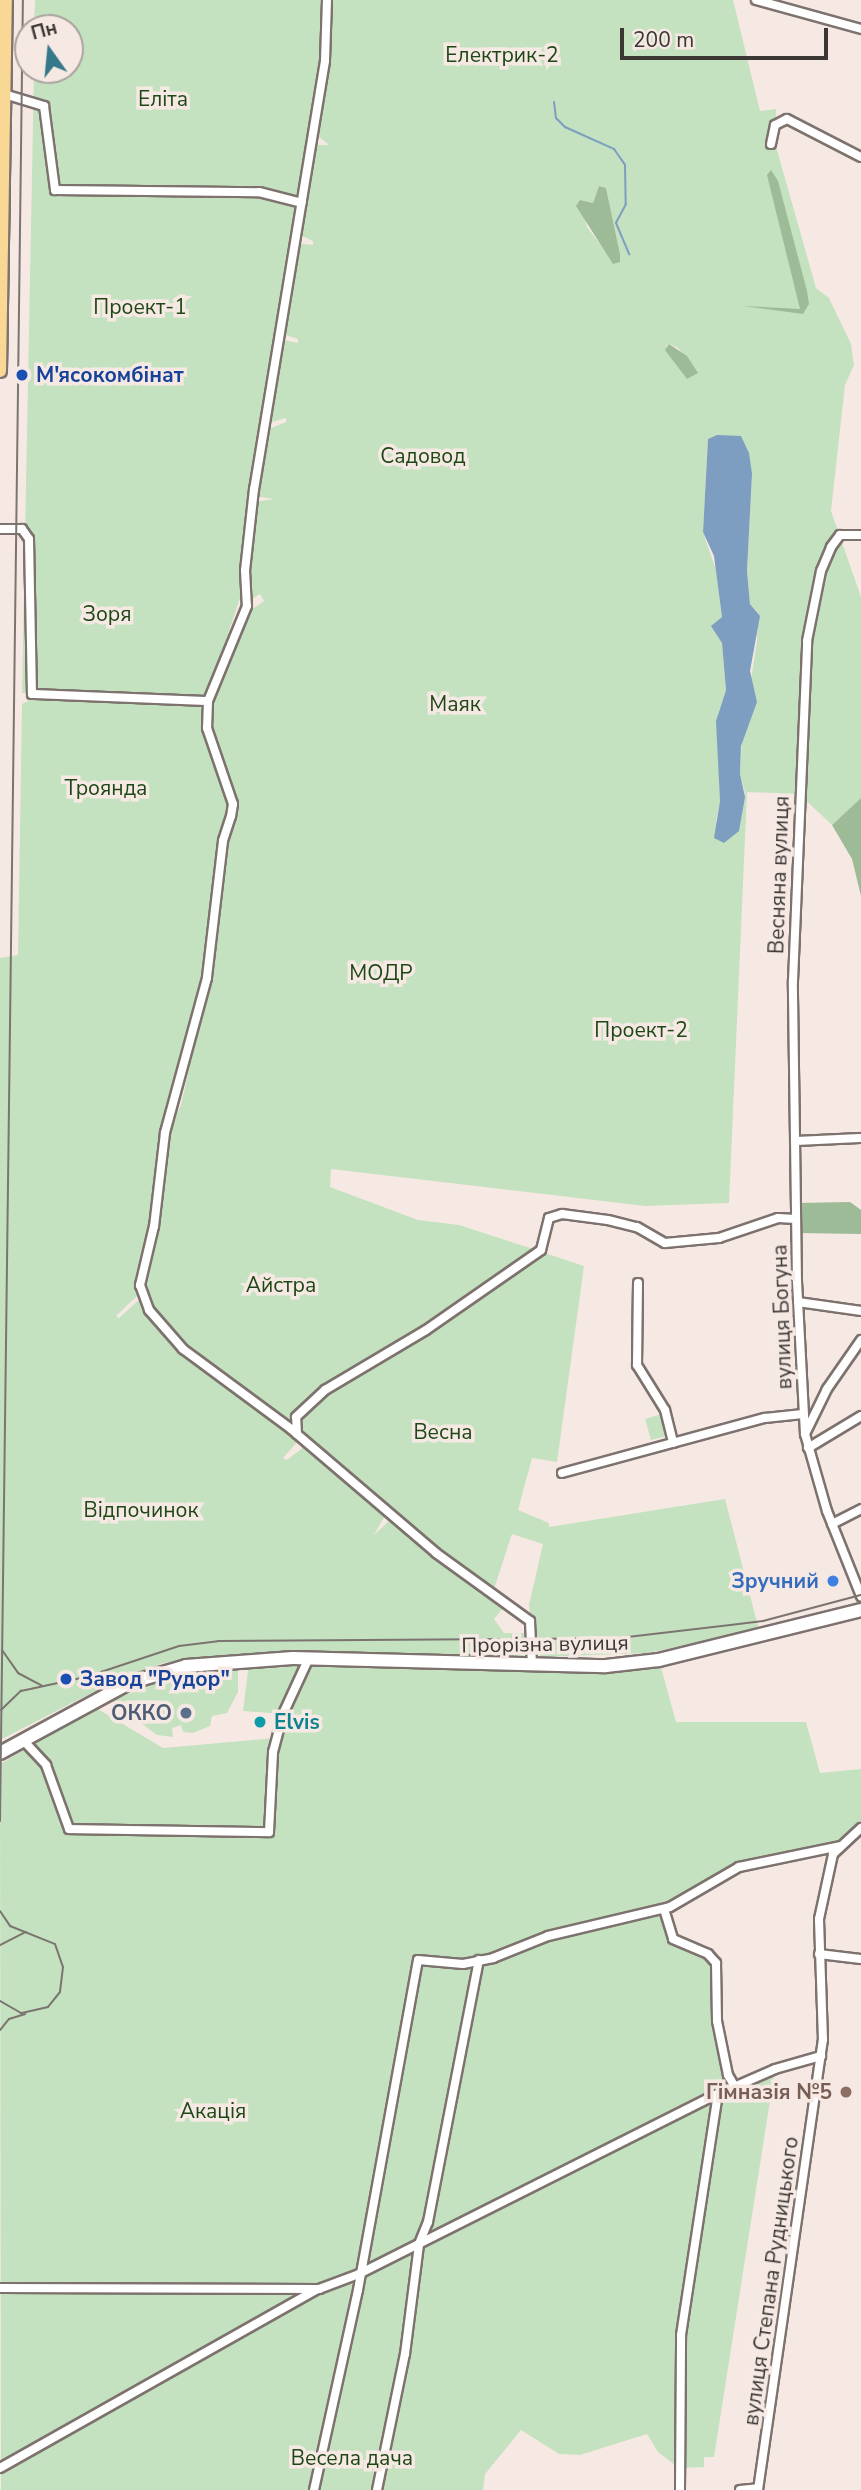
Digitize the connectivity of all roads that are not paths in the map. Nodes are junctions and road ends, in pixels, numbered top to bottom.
1 (6, 0) edge
2 (327, 0) edge
3 (759, 1) edge
4 (861, 29) edge
5 (4, 94) junction
6 (771, 144) dead end
7 (861, 157) edge
8 (302, 203) junction
9 (0, 371) edge
10 (0, 529) edge
11 (861, 536) edge
12 (208, 701) junction
13 (861, 1138) edge
14 (795, 1141) junction
15 (796, 1219) junction
16 (638, 1283) dead end
17 (798, 1302) junction
18 (861, 1311) edge
19 (861, 1340) edge
20 (803, 1414) junction
21 (861, 1416) edge
22 (805, 1434) junction
23 (299, 1437) junction
24 (673, 1443) junction
25 (808, 1448) junction
26 (562, 1473) dead end
27 (861, 1509) edge
28 (832, 1524) junction
29 (861, 1596) edge
30 (861, 1610) edge
31 (308, 1660) junction
32 (532, 1665) junction
33 (23, 1740) junction
34 (0, 1753) edge
35 (861, 1828) edge
36 (840, 1846) junction
37 (664, 1909) junction
38 (819, 1954) junction
39 (861, 1959) edge
40 (479, 1960) junction
41 (821, 2056) junction
42 (735, 2087) junction
43 (718, 2094) junction
44 (419, 2244) junction
45 (359, 2274) junction
46 (0, 2288) edge
47 (319, 2288) junction
48 (0, 2468) edge
49 (758, 2489) edge
50 (314, 2490) edge
51 (377, 2490) edge
52 (680, 2490) edge
53 (740, 2490) edge

1 - 5 main road
2 - 8 street
3 - 4 street
5 - 8 street
5 - 9 main road
6 - 7 street
8 - 12 street
10 - 12 street
11 - 14 street, Весняна вулиця
12 - 23 street
13 - 14 street
14 - 15 street, Весняна вулиця
15 - 17 street, вулиця Богуна
15 - 23 street
16 - 24 street
17 - 18 street
17 - 20 street, вулиця Богуна
19 - 22 street
20 - 22 street, вулиця Богуна
20 - 24 street, вулиця Богуна
21 - 25 street
22 - 25 street, вулиця Богуна
23 - 32 street
24 - 26 street, вулиця Богуна
25 - 28 street, вулиця Богуна
27 - 28 street
28 - 29 street, вулиця Богуна
30 - 32 main road, Прорізна вулиця
31 - 32 main road, Прорізна вулиця
31 - 33 main road, Прорізна вулиця
31 - 33 street
33 - 34 main road, Прорізна вулиця
35 - 36 street
36 - 37 street
36 - 38 street, вулиця Степана Рудницького
37 - 40 street
37 - 42 street
38 - 39 street
38 - 41 street, вулиця Степана Рудницького
40 - 44 street
40 - 45 street
41 - 42 street
41 - 49 street, вулиця Степана Рудницького
42 - 43 street
43 - 44 street
43 - 52 street
44 - 45 street
44 - 51 street
45 - 47 street
45 - 50 street
46 - 47 street
47 - 48 street
49 - 53 street, вулиця Степана Рудницького

